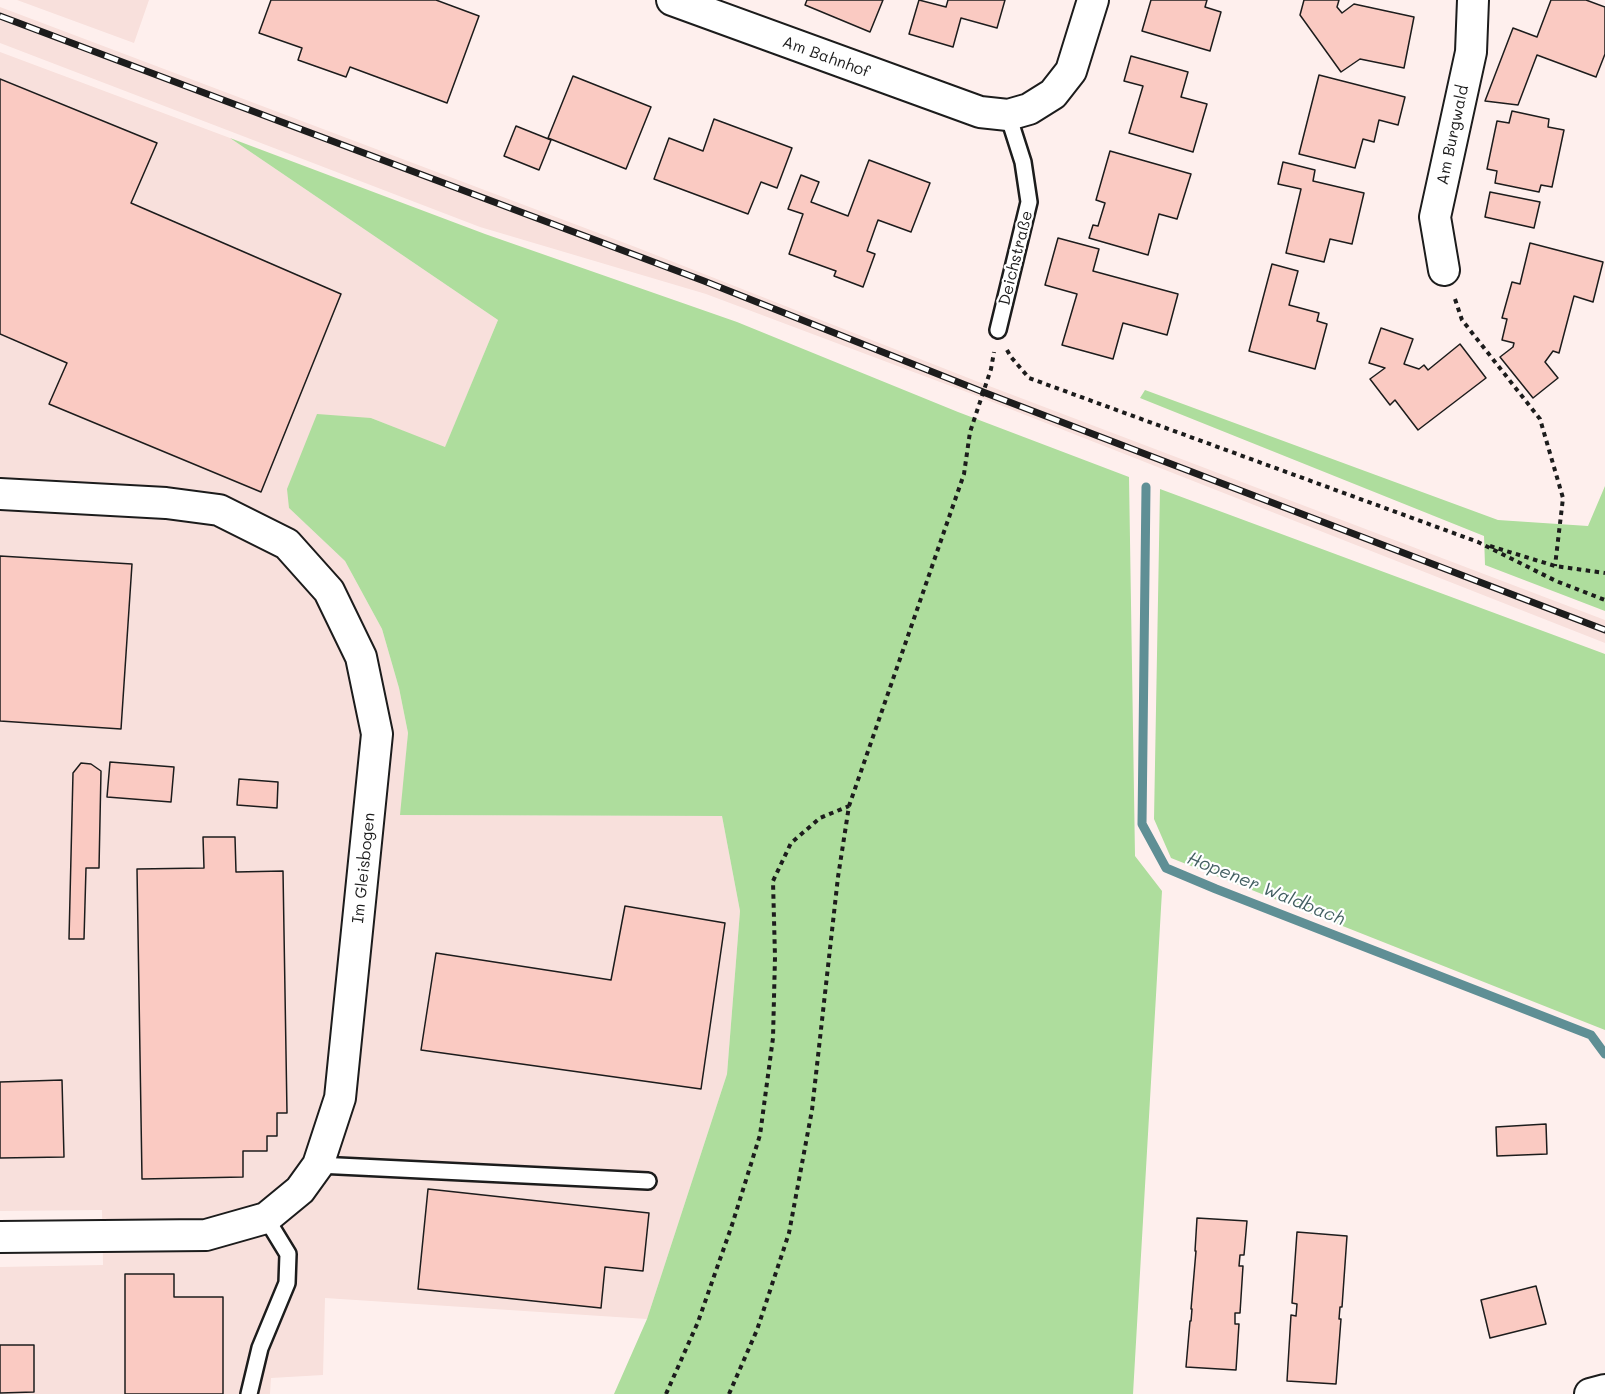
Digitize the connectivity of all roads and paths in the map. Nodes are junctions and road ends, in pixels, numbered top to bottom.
1 (672, 0) edge
2 (1093, 0) edge
3 (1473, 0) edge
4 (994, 114) junction
5 (1444, 270) joint
6 (998, 330) joint
7 (991, 369) dead end
8 (0, 494) edge
9 (1478, 542) junction
10 (1555, 566) junction
11 (1605, 573) edge
12 (1605, 600) edge
13 (849, 806) junction
14 (318, 1165) junction
15 (648, 1181) dead end
16 (266, 1218) junction
17 (0, 1237) edge
18 (1605, 1390) edge
19 (249, 1394) edge
20 (666, 1394) edge
21 (729, 1394) edge
22 (1590, 1394) edge

1 - 4 street, Am Bahnhof
2 - 4 street
3 - 5 street, Am Burgwald
4 - 6 lane, Deichstraße
5 - 10 path
6 - 9 path
7 - 13 path
8 - 14 street, Im Gleisbogen
9 - 10 path
9 - 12 path
10 - 11 path
13 - 20 path
13 - 21 path
14 - 15 lane
14 - 16 street, Im Gleisbogen
16 - 17 street, Im Gleisbogen
16 - 19 lane
18 - 22 street

